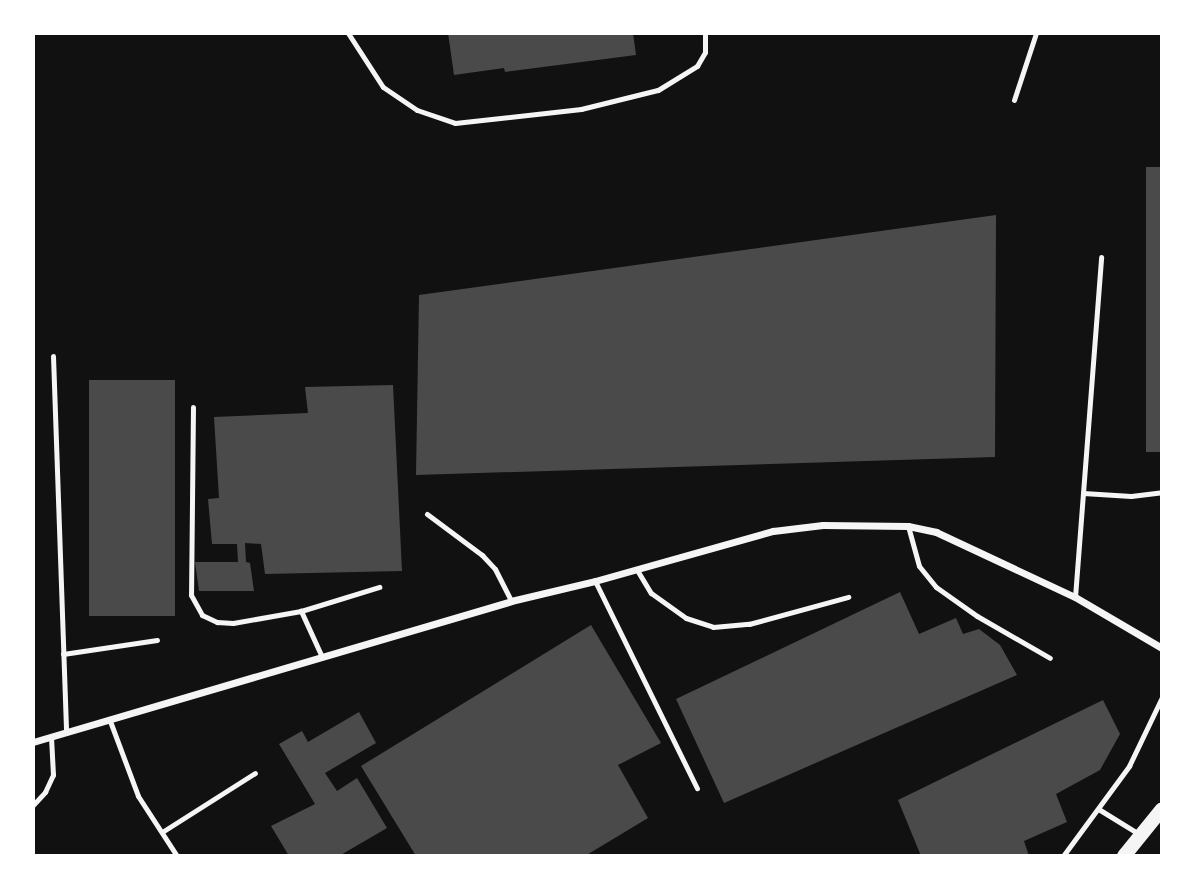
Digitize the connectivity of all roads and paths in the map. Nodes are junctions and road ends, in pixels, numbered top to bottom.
1 (348, 33) edge
2 (705, 33) edge
3 (1036, 33) edge
4 (1014, 100) dead end
5 (1101, 257) dead end
6 (53, 356) dead end
7 (194, 407) dead end
8 (1162, 492) edge
9 (1083, 493) junction
10 (427, 514) dead end
11 (908, 526) junction
12 (637, 570) junction
13 (596, 581) junction
14 (379, 587) dead end
15 (848, 597) dead end
16 (1075, 597) junction
17 (511, 601) junction
18 (301, 611) junction
19 (157, 640) dead end
20 (1162, 648) edge
21 (63, 654) junction
22 (322, 657) junction
23 (1050, 659) dead end
24 (1162, 697) edge
25 (110, 720) junction
26 (66, 733) junction
27 (51, 737) junction
28 (33, 742) edge
29 (255, 773) dead end
30 (697, 788) dead end
31 (33, 805) edge
32 (1162, 809) edge
33 (1100, 810) junction
34 (162, 832) junction
35 (1141, 836) junction
36 (177, 856) edge
37 (1063, 856) edge
38 (1124, 856) edge

1 - 2 lane
3 - 4 lane
5 - 9 lane
6 - 21 lane
7 - 18 lane
8 - 9 lane
9 - 16 lane
10 - 17 lane
11 - 12 street
11 - 16 street
11 - 23 lane
12 - 13 street
12 - 15 lane
13 - 17 street
13 - 30 lane
14 - 18 lane
16 - 20 street
17 - 22 street
18 - 22 lane
19 - 21 lane
21 - 26 lane
22 - 25 street
24 - 33 lane
25 - 26 street
25 - 34 lane
26 - 27 street
27 - 28 street
27 - 31 lane
29 - 34 lane
32 - 35 main road
33 - 35 lane
33 - 37 lane
34 - 36 lane
35 - 38 main road

